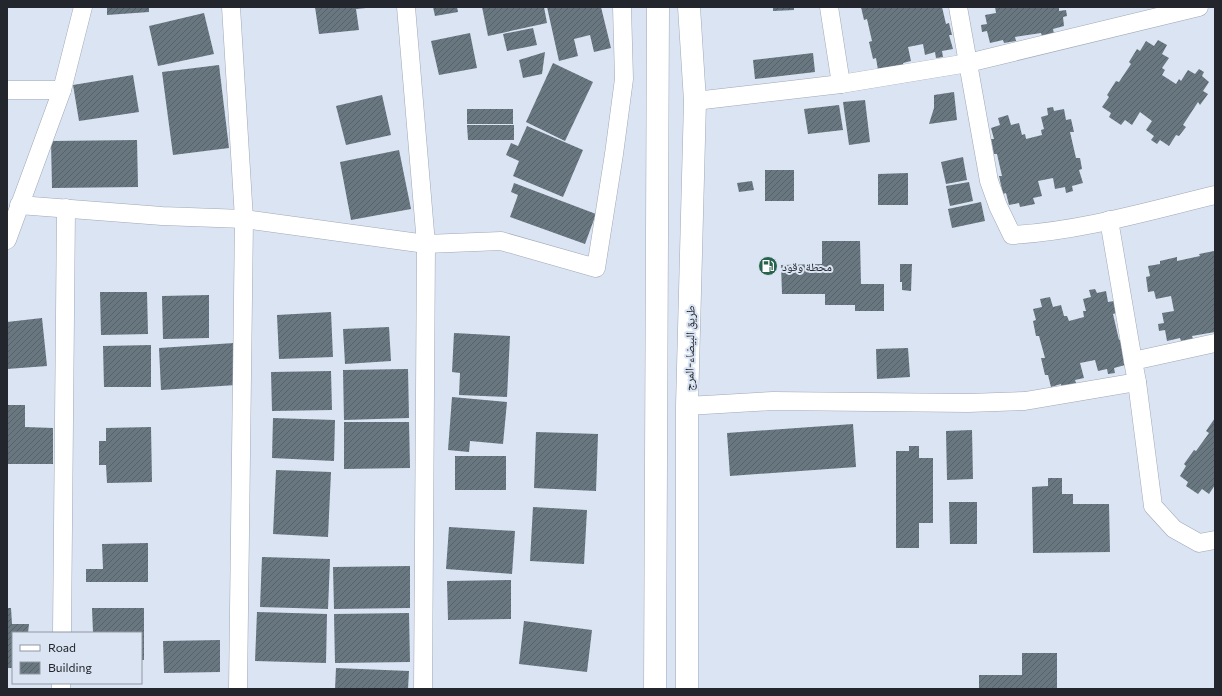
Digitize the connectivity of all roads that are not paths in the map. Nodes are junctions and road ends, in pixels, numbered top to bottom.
1 (82, 7) edge
2 (231, 7) edge
3 (406, 7) edge
4 (622, 7) edge
5 (658, 7) edge
6 (688, 7) edge
7 (829, 7) edge
8 (958, 7) edge
9 (1198, 7) edge
10 (968, 63) junction
11 (841, 84) junction
12 (7, 90) edge
13 (62, 90) junction
14 (695, 101) junction
15 (1215, 195) edge
16 (19, 205) junction
17 (66, 208) junction
18 (244, 219) junction
19 (1109, 220) junction
20 (7, 240) edge
21 (426, 244) junction
22 (1215, 343) edge
23 (1133, 361) junction
24 (1137, 382) junction
25 (687, 406) junction
26 (1215, 540) edge
27 (62, 632) edge
28 (238, 689) edge
29 (424, 689) edge
30 (655, 689) edge
31 (687, 689) edge

1 - 13 street
2 - 18 street
3 - 21 street
4 - 21 street
5 - 30 highway
6 - 14 highway, طريق البيضاء-المرج
7 - 11 street
8 - 10 street
9 - 10 street
10 - 11 street
10 - 19 street
11 - 14 street
12 - 13 street
13 - 16 street
14 - 25 highway, طريق البيضاء-المرج
15 - 19 street
16 - 17 street
16 - 20 street
17 - 18 street
17 - 27 street
18 - 21 street
18 - 28 street
19 - 23 street
21 - 29 street
22 - 23 street
23 - 24 street
24 - 25 street
24 - 26 street
25 - 31 highway, طريق البيضاء-المرج

